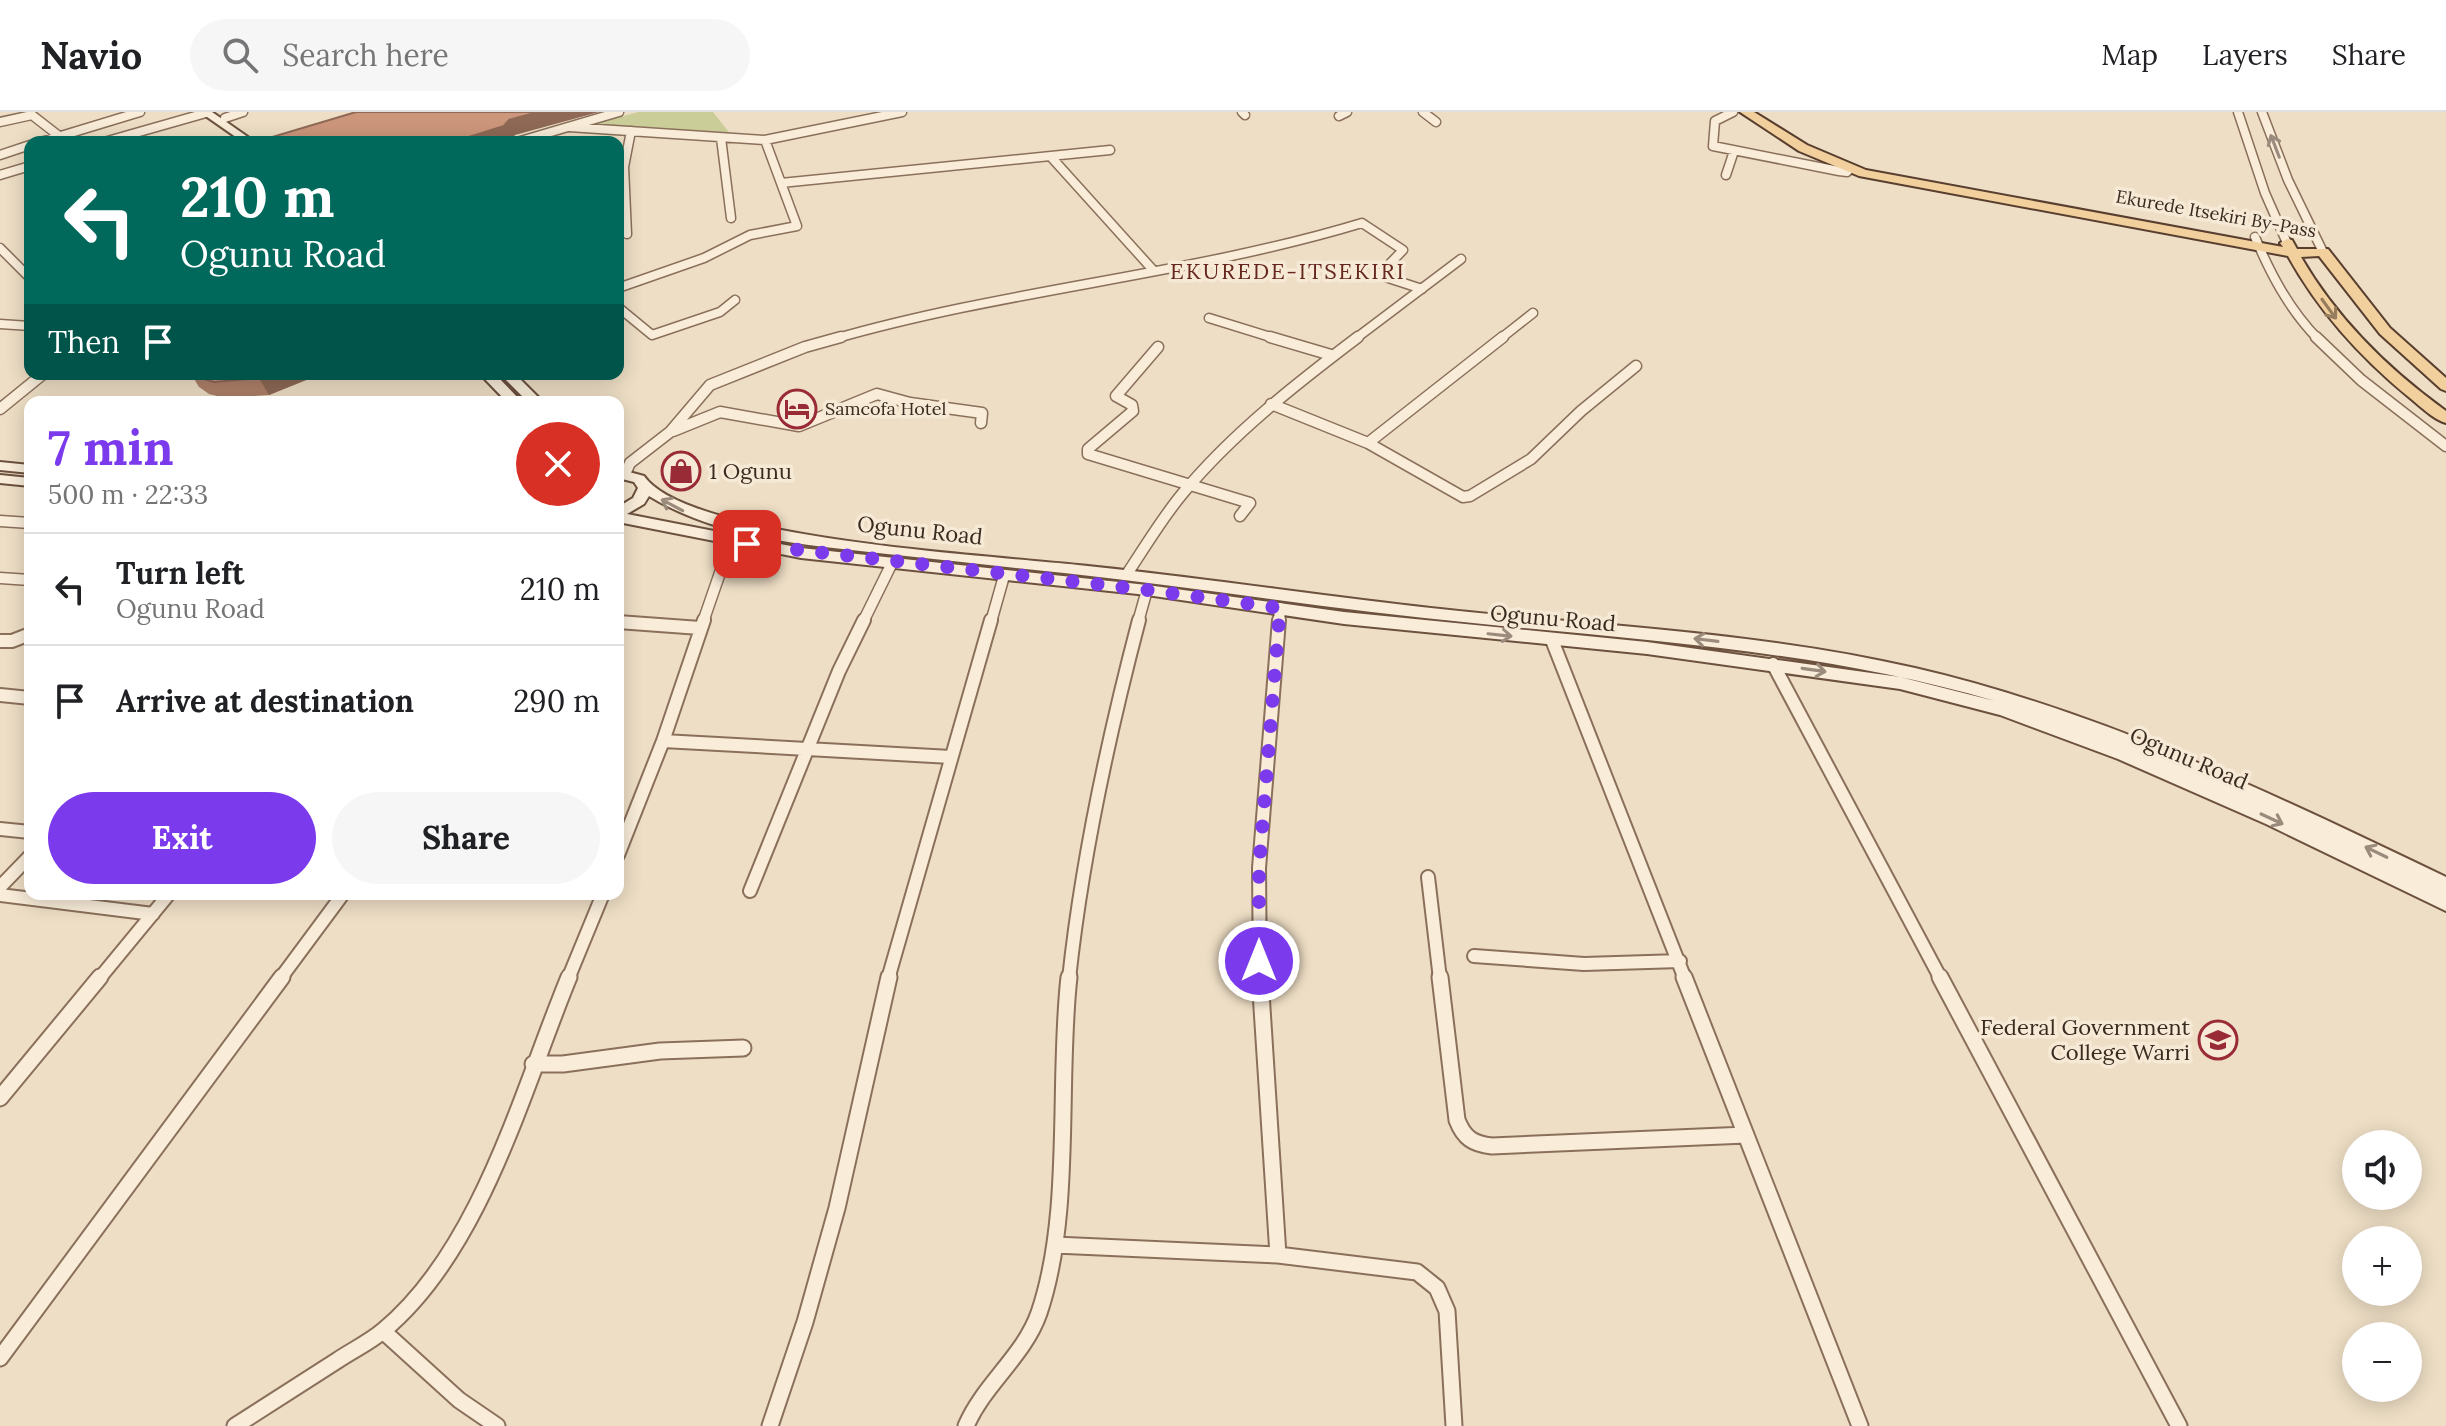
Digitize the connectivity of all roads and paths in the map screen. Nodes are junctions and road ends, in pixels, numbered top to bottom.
1 (140, 112) edge
2 (206, 112) edge
3 (243, 112) edge
4 (619, 112) edge
5 (902, 112) edge
6 (1423, 112) edge
7 (1733, 112) edge
8 (1746, 112) edge
9 (1760, 112) edge
10 (2238, 112) edge
11 (2262, 112) edge
12 (221, 115) edge
13 (0, 122) edge
14 (1436, 122) dead end
15 (569, 127) junction
16 (631, 131) junction
17 (59, 136) joint
18 (126, 136) edge
19 (241, 136) edge
20 (252, 136) edge
21 (538, 136) edge
22 (721, 138) junction
23 (765, 140) junction
24 (24, 147) edge
25 (1110, 150) dead end
26 (1734, 151) junction
27 (0, 155) edge
28 (1052, 158) junction
29 (624, 165) edge
30 (24, 168) edge
31 (1850, 169) junction
32 (0, 175) edge
33 (1726, 175) dead end
34 (781, 183) junction
35 (624, 211) edge
36 (731, 218) dead end
37 (627, 234) dead end
38 (2256, 242) junction
39 (0, 248) edge
40 (2289, 248) junction
41 (2323, 252) junction
42 (1461, 259) dead end
43 (1153, 270) junction
44 (24, 272) edge
45 (624, 286) edge
46 (1422, 289) junction
47 (735, 300) dead end
48 (624, 313) edge
49 (1533, 313) dead end
50 (629, 318) junction
51 (1209, 318) dead end
52 (624, 320) edge
53 (0, 324) edge
54 (24, 326) edge
55 (1158, 347) dead end
56 (1331, 355) junction
57 (1636, 366) dead end
58 (36, 380) edge
59 (493, 380) edge
60 (513, 380) edge
61 (2446, 386) edge
62 (509, 396) edge
63 (530, 396) edge
64 (1271, 404) junction
65 (0, 409) edge
66 (2446, 418) edge
67 (981, 423) dead end
68 (670, 432) junction
69 (1368, 443) junction
70 (2446, 446) edge
71 (0, 466) edge
72 (24, 468) edge
73 (624, 469) edge
74 (624, 474) edge
75 (0, 479) edge
76 (24, 481) edge
77 (1190, 485) junction
78 (645, 488) junction
79 (624, 511) edge
80 (624, 516) edge
81 (1240, 516) dead end
82 (0, 521) edge
83 (24, 523) edge
84 (731, 541) junction
85 (892, 563) junction
86 (1127, 574) junction
87 (1063, 575) junction
88 (1004, 576) junction
89 (0, 578) edge
90 (24, 580) edge
91 (1147, 590) junction
92 (1280, 608) junction
93 (624, 622) edge
94 (700, 628) junction
95 (24, 636) edge
96 (1552, 640) junction
97 (0, 641) edge
98 (1773, 664) junction
99 (0, 695) edge
100 (24, 697) edge
101 (663, 741) junction
102 (808, 748) junction
103 (951, 757) junction
104 (0, 829) edge
105 (24, 831) edge
106 (624, 840) edge
107 (24, 862) edge
108 (1428, 877) dead end
109 (2446, 886) edge
110 (0, 887) edge
111 (750, 891) dead end
112 (0, 895) edge
113 (24, 898) edge
114 (40, 900) edge
115 (164, 900) edge
116 (339, 900) edge
117 (601, 900) edge
118 (2446, 903) edge
119 (153, 914) junction
120 (1474, 956) dead end
121 (1680, 961) junction
122 (743, 1048) dead end
123 (533, 1064) junction
124 (0, 1098) edge
125 (1746, 1135) junction
126 (1055, 1245) junction
127 (1278, 1255) junction
128 (383, 1331) junction
129 (0, 1358) edge
130 (235, 1426) edge
131 (497, 1426) edge
132 (770, 1426) edge
133 (966, 1426) edge
134 (1454, 1426) edge
135 (1860, 1426) edge
136 (2179, 1426) edge

1 - 17 street
2 - 18 street
2 - 19 main road
3 - 12 street
4 - 15 street
5 - 23 street
6 - 14 street
7 - 26 street
8 - 31 main road, Ekurede Itsekiri By-Pass
9 - 38 main road, Ekurede Itsekiri By-Pass
10 - 40 street
41 -> 11 street
12 - 20 main road
13 - 17 street
15 - 16 street
15 - 21 street
16 - 22 street
16 - 29 street
22 - 23 street
22 - 36 street
23 - 34 street
24 - 27 street
25 - 28 street
26 - 31 street
26 - 33 street
28 - 34 street
28 - 43 street
30 - 32 street
31 - 38 main road, Ekurede Itsekiri By-Pass
34 - 45 street
35 - 37 street
38 - 40 main road, Ekurede Itsekiri By-Pass
38 - 70 street
39 - 44 street
40 - 41 main road, Ekurede Itsekiri By-Pass
40 -> 66 main road
41 - 61 main road
42 - 46 street
43 - 46 street
43 - 68 street
46 - 56 street
47 - 50 street
48 - 50 street
49 - 69 street
50 - 52 street
51 - 56 street
53 - 54 street
55 - 77 street
56 - 64 street
57 - 69 street
58 - 65 street
59 - 62 main road
60 - 63 main road
64 - 69 street
64 - 77 street
67 - 68 street
68 - 73 street
71 - 72 main road
74 - 78 main road, Ogunu Road
75 - 76 main road
77 - 81 street
77 - 86 street
78 - 79 main road
87 -> 78 main road, Ogunu Road
80 - 84 main road, Ogunu Road
82 - 83 street
84 - 85 main road, Ogunu Road
84 - 94 street
85 - 88 main road, Ogunu Road
85 - 102 street
86 - 87 main road, Ogunu Road
109 -> 86 main road, Ogunu Road
87 - 88 main road, Ogunu Road
87 - 91 main road, Ogunu Road
88 - 103 street
89 - 90 street
91 - 92 main road, Ogunu Road
91 - 126 street
92 -> 96 main road, Ogunu Road
92 - 127 street
93 - 94 street
94 - 101 street
95 - 97 street
96 - 98 main road, Ogunu Road
96 - 121 street
98 -> 118 main road, Ogunu Road
98 - 136 street
99 - 100 street
101 - 102 street
101 - 106 street
102 - 103 street
102 - 111 street
103 - 132 street
104 - 105 street
107 - 110 street
108 - 125 street
112 - 113 street
114 - 119 street
115 - 119 street
116 - 129 street
117 - 123 street
119 - 124 street
120 - 121 street
121 - 125 street
122 - 123 street
123 - 128 street
125 - 135 street
126 - 127 street
126 - 133 street
127 - 134 street
128 - 130 street
128 - 131 street

